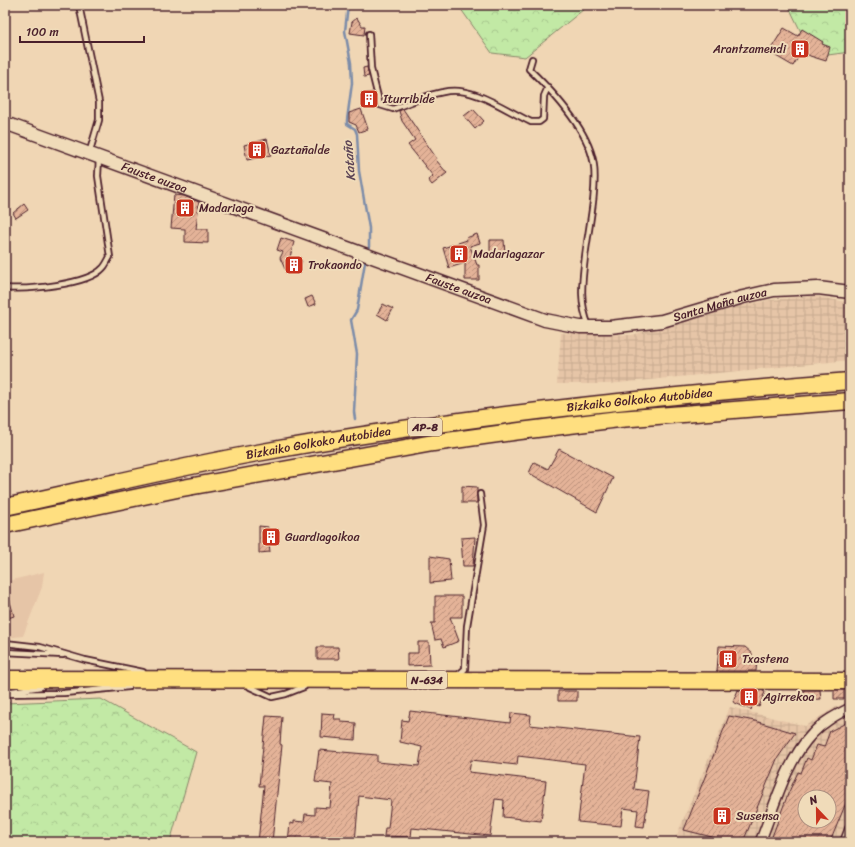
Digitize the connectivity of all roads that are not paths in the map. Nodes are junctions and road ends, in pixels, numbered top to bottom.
1 (79, 5) edge
2 (369, 34) dead end
3 (532, 59) dead end
4 (548, 87) junction
5 (5, 123) edge
6 (94, 155) junction
7 (5, 288) edge
8 (850, 292) edge
9 (589, 328) junction
10 (850, 381) edge
11 (850, 400) edge
12 (480, 494) dead end
13 (5, 507) edge
14 (5, 525) edge
15 (5, 643) edge
16 (5, 652) edge
17 (73, 656) junction
18 (464, 669) junction
19 (5, 679) edge
20 (112, 679) junction
21 (172, 679) junction
22 (402, 680) junction
23 (445, 680) junction
24 (477, 680) junction
25 (850, 681) edge
26 (53, 685) dead end
27 (46, 686) dead end
28 (246, 686) dead end
29 (372, 686) dead end
30 (134, 687) dead end
31 (308, 687) dead end
32 (5, 693) edge
33 (850, 708) edge
34 (850, 829) edge
35 (760, 842) edge
36 (846, 842) edge

1 - 6 lane
2 - 4 lane
3 - 4 lane
4 - 9 lane
5 - 6 street, Fauste auzoa
6 - 7 lane
6 - 9 street, Fauste auzoa
8 - 9 street, Santa Maña auzoa
10 - 13 highway, Bizkaiko Golkoko Autobidea / AP-8
11 - 14 highway, Bizkaiko Golkoko Autobidea / AP-8
12 - 18 lane
15 - 17 lane
16 - 17 lane
17 - 21 lane
18 - 23 lane
18 - 24 lane
19 - 20 highway, N-634
20 - 21 highway, N-634
20 - 26 lane
21 - 22 highway, N-634
22 - 23 highway, N-634
22 - 29 lane
23 - 24 highway, N-634
24 - 25 highway, N-634
27 - 32 lane
28 - 31 lane
30 - 32 lane
33 - 35 street
34 - 36 street

